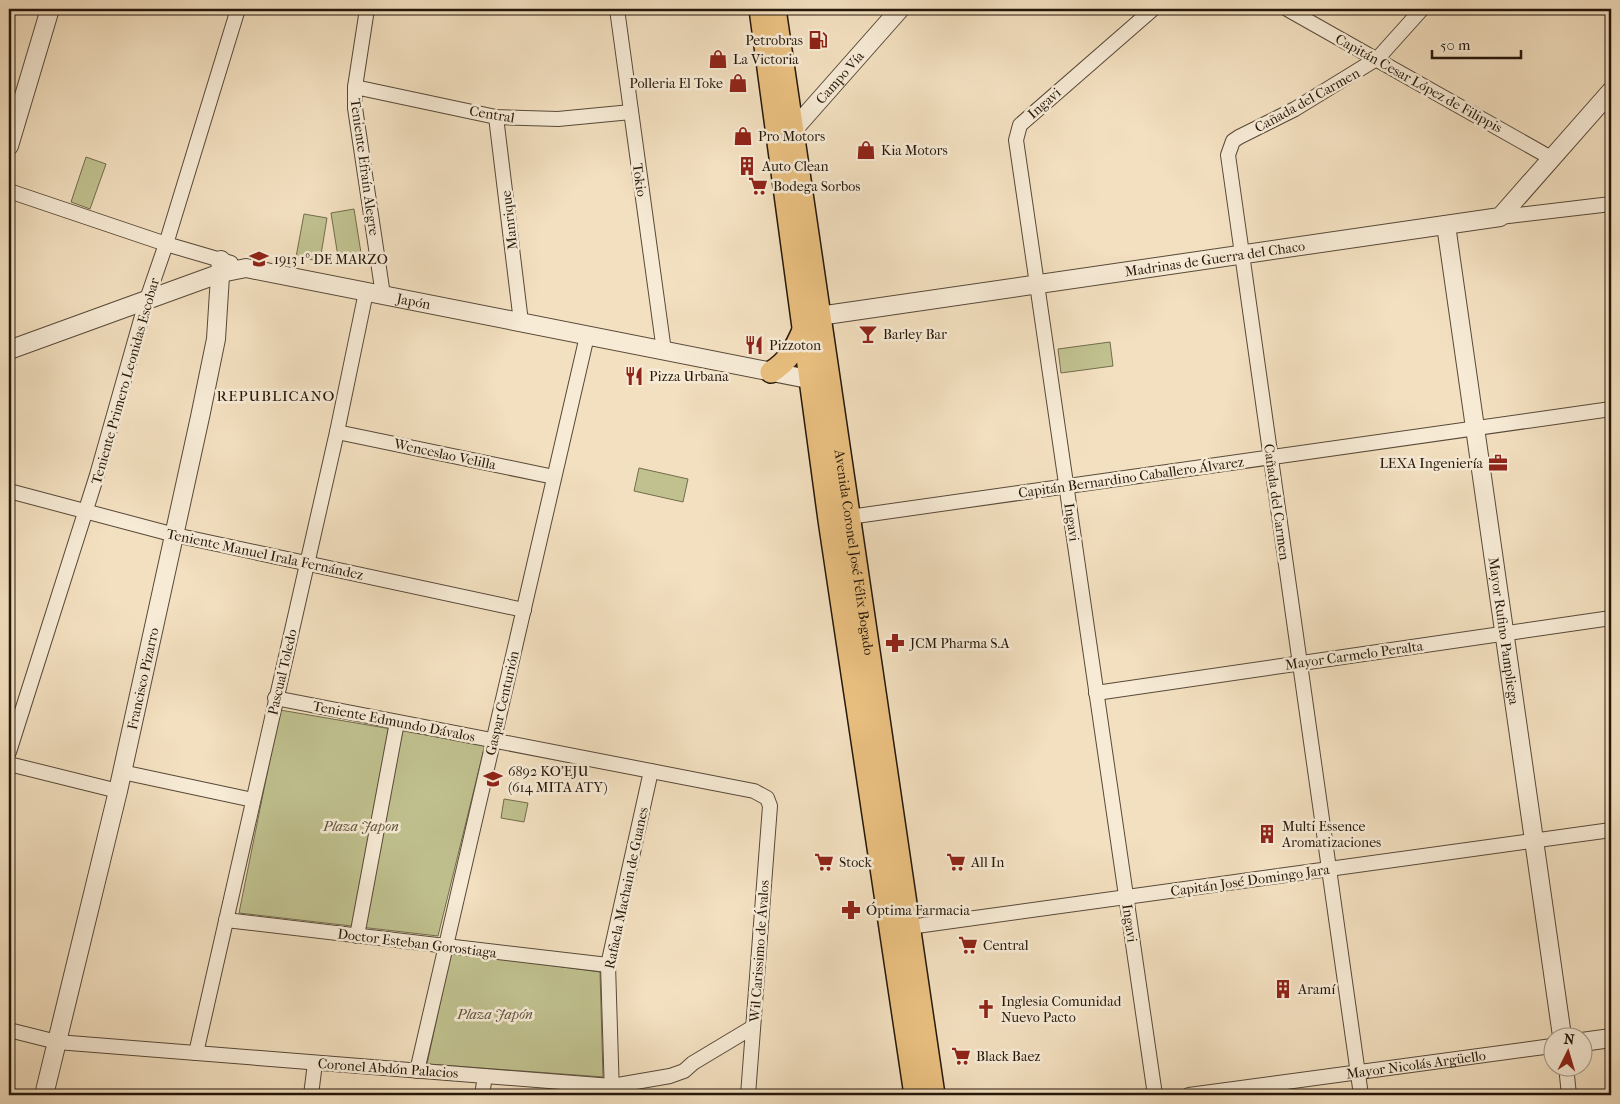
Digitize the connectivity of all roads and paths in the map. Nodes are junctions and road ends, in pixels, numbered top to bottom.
1 (50, 9) edge
2 (238, 9) edge
3 (367, 9) edge
4 (617, 9) edge
5 (760, 9) edge
6 (775, 9) edge
7 (900, 9) edge
8 (1153, 9) edge
9 (1287, 9) edge
10 (1422, 9) edge
11 (1378, 58) junction
12 (355, 87) junction
13 (1611, 91) edge
14 (631, 112) junction
15 (496, 117) junction
16 (786, 138) junction
17 (9, 146) edge
18 (1552, 158) junction
19 (9, 191) edge
20 (1611, 204) edge
21 (1500, 217) junction
22 (1446, 225) junction
23 (166, 244) junction
24 (1242, 254) junction
25 (221, 266) junction
26 (1037, 284) junction
27 (374, 293) junction
28 (146, 302) junction
29 (521, 322) junction
30 (811, 322) junction
31 (587, 336) junction
32 (9, 350) edge
33 (664, 351) junction
34 (771, 372) junction
35 (820, 381) junction
36 (1611, 409) edge
37 (1475, 428) junction
38 (337, 432) junction
39 (1271, 457) junction
40 (554, 477) junction
41 (1066, 486) junction
42 (9, 491) edge
43 (85, 513) junction
44 (850, 517) junction
45 (829, 520) junction
46 (174, 535) junction
47 (307, 564) junction
48 (524, 610) junction
49 (1611, 618) edge
50 (1504, 634) junction
51 (1300, 663) junction
52 (1096, 693) junction
53 (275, 698) junction
54 (397, 722) junction
55 (494, 740) junction
56 (9, 752) edge
57 (9, 764) edge
58 (651, 771) junction
59 (122, 772) junction
60 (118, 791) junction
61 (253, 800) junction
62 (770, 806) joint
63 (1611, 830) edge
64 (1534, 841) junction
65 (1329, 869) junction
66 (1126, 897) junction
67 (226, 920) junction
68 (910, 927) junction
69 (889, 930) junction
70 (357, 936) junction
71 (446, 946) junction
72 (608, 965) junction
73 (1561, 1026) edge
74 (753, 1027) junction
75 (9, 1030) edge
76 (1611, 1038) edge
77 (1592, 1041) edge
78 (57, 1042) junction
79 (1542, 1047) edge
80 (196, 1053) junction
81 (315, 1063) junction
82 (417, 1070) junction
83 (1358, 1072) junction
84 (485, 1076) junction
85 (1567, 1076) edge
86 (612, 1091) edge
87 (44, 1095) edge
88 (310, 1095) edge
89 (482, 1095) edge
90 (748, 1095) edge
91 (915, 1095) edge
92 (934, 1095) edge
93 (1155, 1095) edge
94 (1189, 1095) edge
95 (1361, 1095) edge
96 (1570, 1095) edge

1 - 17 street
2 - 23 street, Teniente Primero Leonidas Escobar
3 - 12 street, Teniente Efraín Alegre
4 - 14 street, Tokio
5 - 16 main road, Avenida Coronel José Félix Bogado
6 - 16 main road, Avenida Coronel José Félix Bogado
7 - 16 street, Campo Vía
8 - 26 street, Ingavi
9 - 11 street, Capitán Cesar López de Filippis
10 - 11 street, Cañada del Carmen
11 - 18 street, Capitán Cesar López de Filippis
11 - 24 street, Cañada del Carmen
12 - 15 street, Central
12 - 27 street, Teniente Efraín Alegre
13 - 18 street
14 - 15 street, Central
14 - 33 street, Tokio
15 - 29 street, Manrique
16 - 30 main road, Avenida Coronel José Félix Bogado
18 - 21 street
19 - 23 street
20 - 21 street, Madrinas de Guerra del Chaco
21 - 22 street, Madrinas de Guerra del Chaco
22 - 24 street, Madrinas de Guerra del Chaco
22 - 37 street, Mayor Rufino Pampliega
23 - 25 street
23 - 28 street, Teniente Primero Leonidas Escobar
24 - 26 street, Madrinas de Guerra del Chaco
24 - 39 street, Cañada del Carmen
25 - 27 street, Japón
25 - 28 street, Japón
25 - 46 street, Francisco Pizarro
26 - 30 street, Madrinas de Guerra del Chaco
26 - 41 street, Ingavi
27 - 29 street, Japón
27 - 38 street, Pascual Toledo
28 - 32 street, Japón
28 - 43 street, Teniente Primero Leonidas Escobar
29 - 31 street, Japón
30 - 34 main road
30 - 35 main road, Avenida Coronel José Félix Bogado
31 - 33 street, Japón
31 - 40 street, Gaspar Centurión
33 - 34 street, Japón
34 - 35 street, Japón
35 - 44 main road, Avenida Coronel José Félix Bogado
35 - 45 main road, Avenida Coronel José Félix Bogado
36 - 37 street, Capitán Bernardino Caballero Álvarez
37 - 39 street, Capitán Bernardino Caballero Álvarez
37 - 50 street, Mayor Rufino Pampliega
38 - 40 street, Wenceslao Velilla
38 - 47 street, Pascual Toledo
39 - 41 street, Capitán Bernardino Caballero Álvarez
39 - 51 street, Cañada del Carmen
40 - 48 street, Gaspar Centurión
41 - 44 street, Capitán Bernardino Caballero Álvarez
41 - 52 street, Ingavi
42 - 43 street, Teniente Manuel Irala Fernández
43 - 46 street, Teniente Manuel Irala Fernández
43 - 56 street, Teniente Primero Leonidas Escobar
44 - 45 street, Capitán Bernardino Caballero Álvarez
44 - 68 main road, Avenida Coronel José Félix Bogado
45 - 69 main road, Avenida Coronel José Félix Bogado
46 - 47 street, Teniente Manuel Irala Fernández
46 - 59 street, Francisco Pizarro
47 - 48 street, Teniente Manuel Irala Fernández
47 - 53 street, Pascual Toledo
48 - 55 street, Gaspar Centurión
49 - 50 street, Mayor Carmelo Peralta
50 - 51 street, Mayor Carmelo Peralta
50 - 64 street, Mayor Rufino Pampliega
51 - 52 street, Mayor Carmelo Peralta
51 - 65 street, Cañada del Carmen
52 - 66 street, Ingavi
53 - 54 street, Teniente Edmundo Dávalos
53 - 61 street, Pascual Toledo
54 - 55 street, Teniente Edmundo Dávalos
54 - 70 street
55 - 58 street, Teniente Edmundo Dávalos
55 - 71 street, Gaspar Centurión
57 - 60 street
58 - 62 street, Teniente Edmundo Dávalos
58 - 72 street, Rafaela Machain de Guanes
59 - 60 street, Francisco Pizarro
59 - 61 street
60 - 78 street, Francisco Pizarro
61 - 67 street, Pascual Toledo
62 - 74 street, Wil Carissimo de Ávalos
63 - 64 street, Capitán José Domingo Jara
64 - 65 street, Capitán José Domingo Jara
64 - 73 street, Mayor Rufino Pampliega
65 - 66 street, Capitán José Domingo Jara
65 - 83 street, Cañada del Carmen
66 - 68 street, Capitán José Domingo Jara
66 - 93 street, Ingavi
67 - 70 street, Doctor Esteban Gorostiaga
67 - 80 street, Pascual Toledo
68 - 69 street, Capitán José Domingo Jara
68 - 92 main road, Avenida Coronel José Félix Bogado
69 - 91 main road, Avenida Coronel José Félix Bogado
70 - 71 street, Doctor Esteban Gorostiaga
71 - 72 street, Doctor Esteban Gorostiaga
71 - 82 street, Gaspar Centurión
72 - 86 street, Rafaela Machain de Guanes
74 - 86 street, Coronel Abdón Palacios
74 - 90 street, Wil Carissimo de Ávalos
75 - 78 street, Coronel Abdón Palacios
76 - 77 street
78 - 80 street, Coronel Abdón Palacios
78 - 87 street, Francisco Pizarro
79 - 83 street, Mayor Nicolás Argüello
80 - 81 street, Coronel Abdón Palacios
81 - 82 street, Coronel Abdón Palacios
81 - 88 street
82 - 84 street, Coronel Abdón Palacios
83 - 94 street, Mayor Nicolás Argüello
83 - 95 street, Cañada del Carmen
84 - 86 street, Coronel Abdón Palacios
84 - 89 street
85 - 96 street

